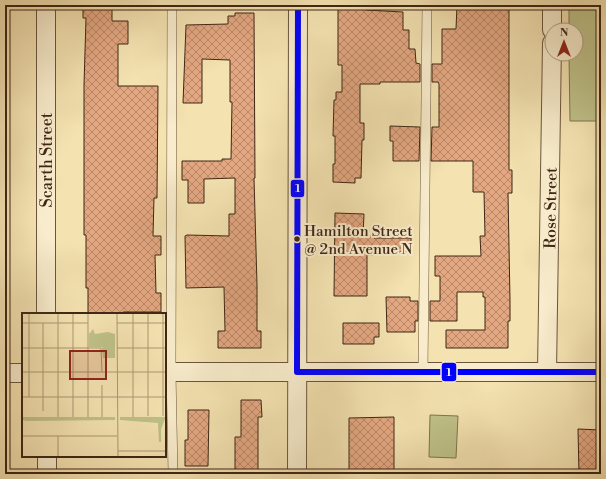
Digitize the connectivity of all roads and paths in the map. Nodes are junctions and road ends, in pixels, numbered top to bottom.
1 (46, 5) edge
2 (172, 5) edge
3 (298, 5) edge
4 (427, 5) edge
5 (552, 5) edge
6 (552, 22) edge
7 (552, 62) edge
8 (46, 313) edge
9 (168, 372) edge
10 (297, 372) junction
11 (423, 372) junction
12 (547, 372) junction
13 (601, 372) edge
14 (5, 373) edge
15 (22, 373) edge
16 (46, 457) edge
17 (47, 474) edge
18 (173, 474) edge
19 (297, 474) edge

1 - 8 street, Scarth Street
2 - 9 lane
3 - 10 street
4 - 11 lane
5 - 6 street
7 - 12 street, Rose Street
9 - 10 street
9 - 18 lane
10 - 11 street
10 - 19 street
11 - 12 street
12 - 13 street
14 - 15 street
16 - 17 street

